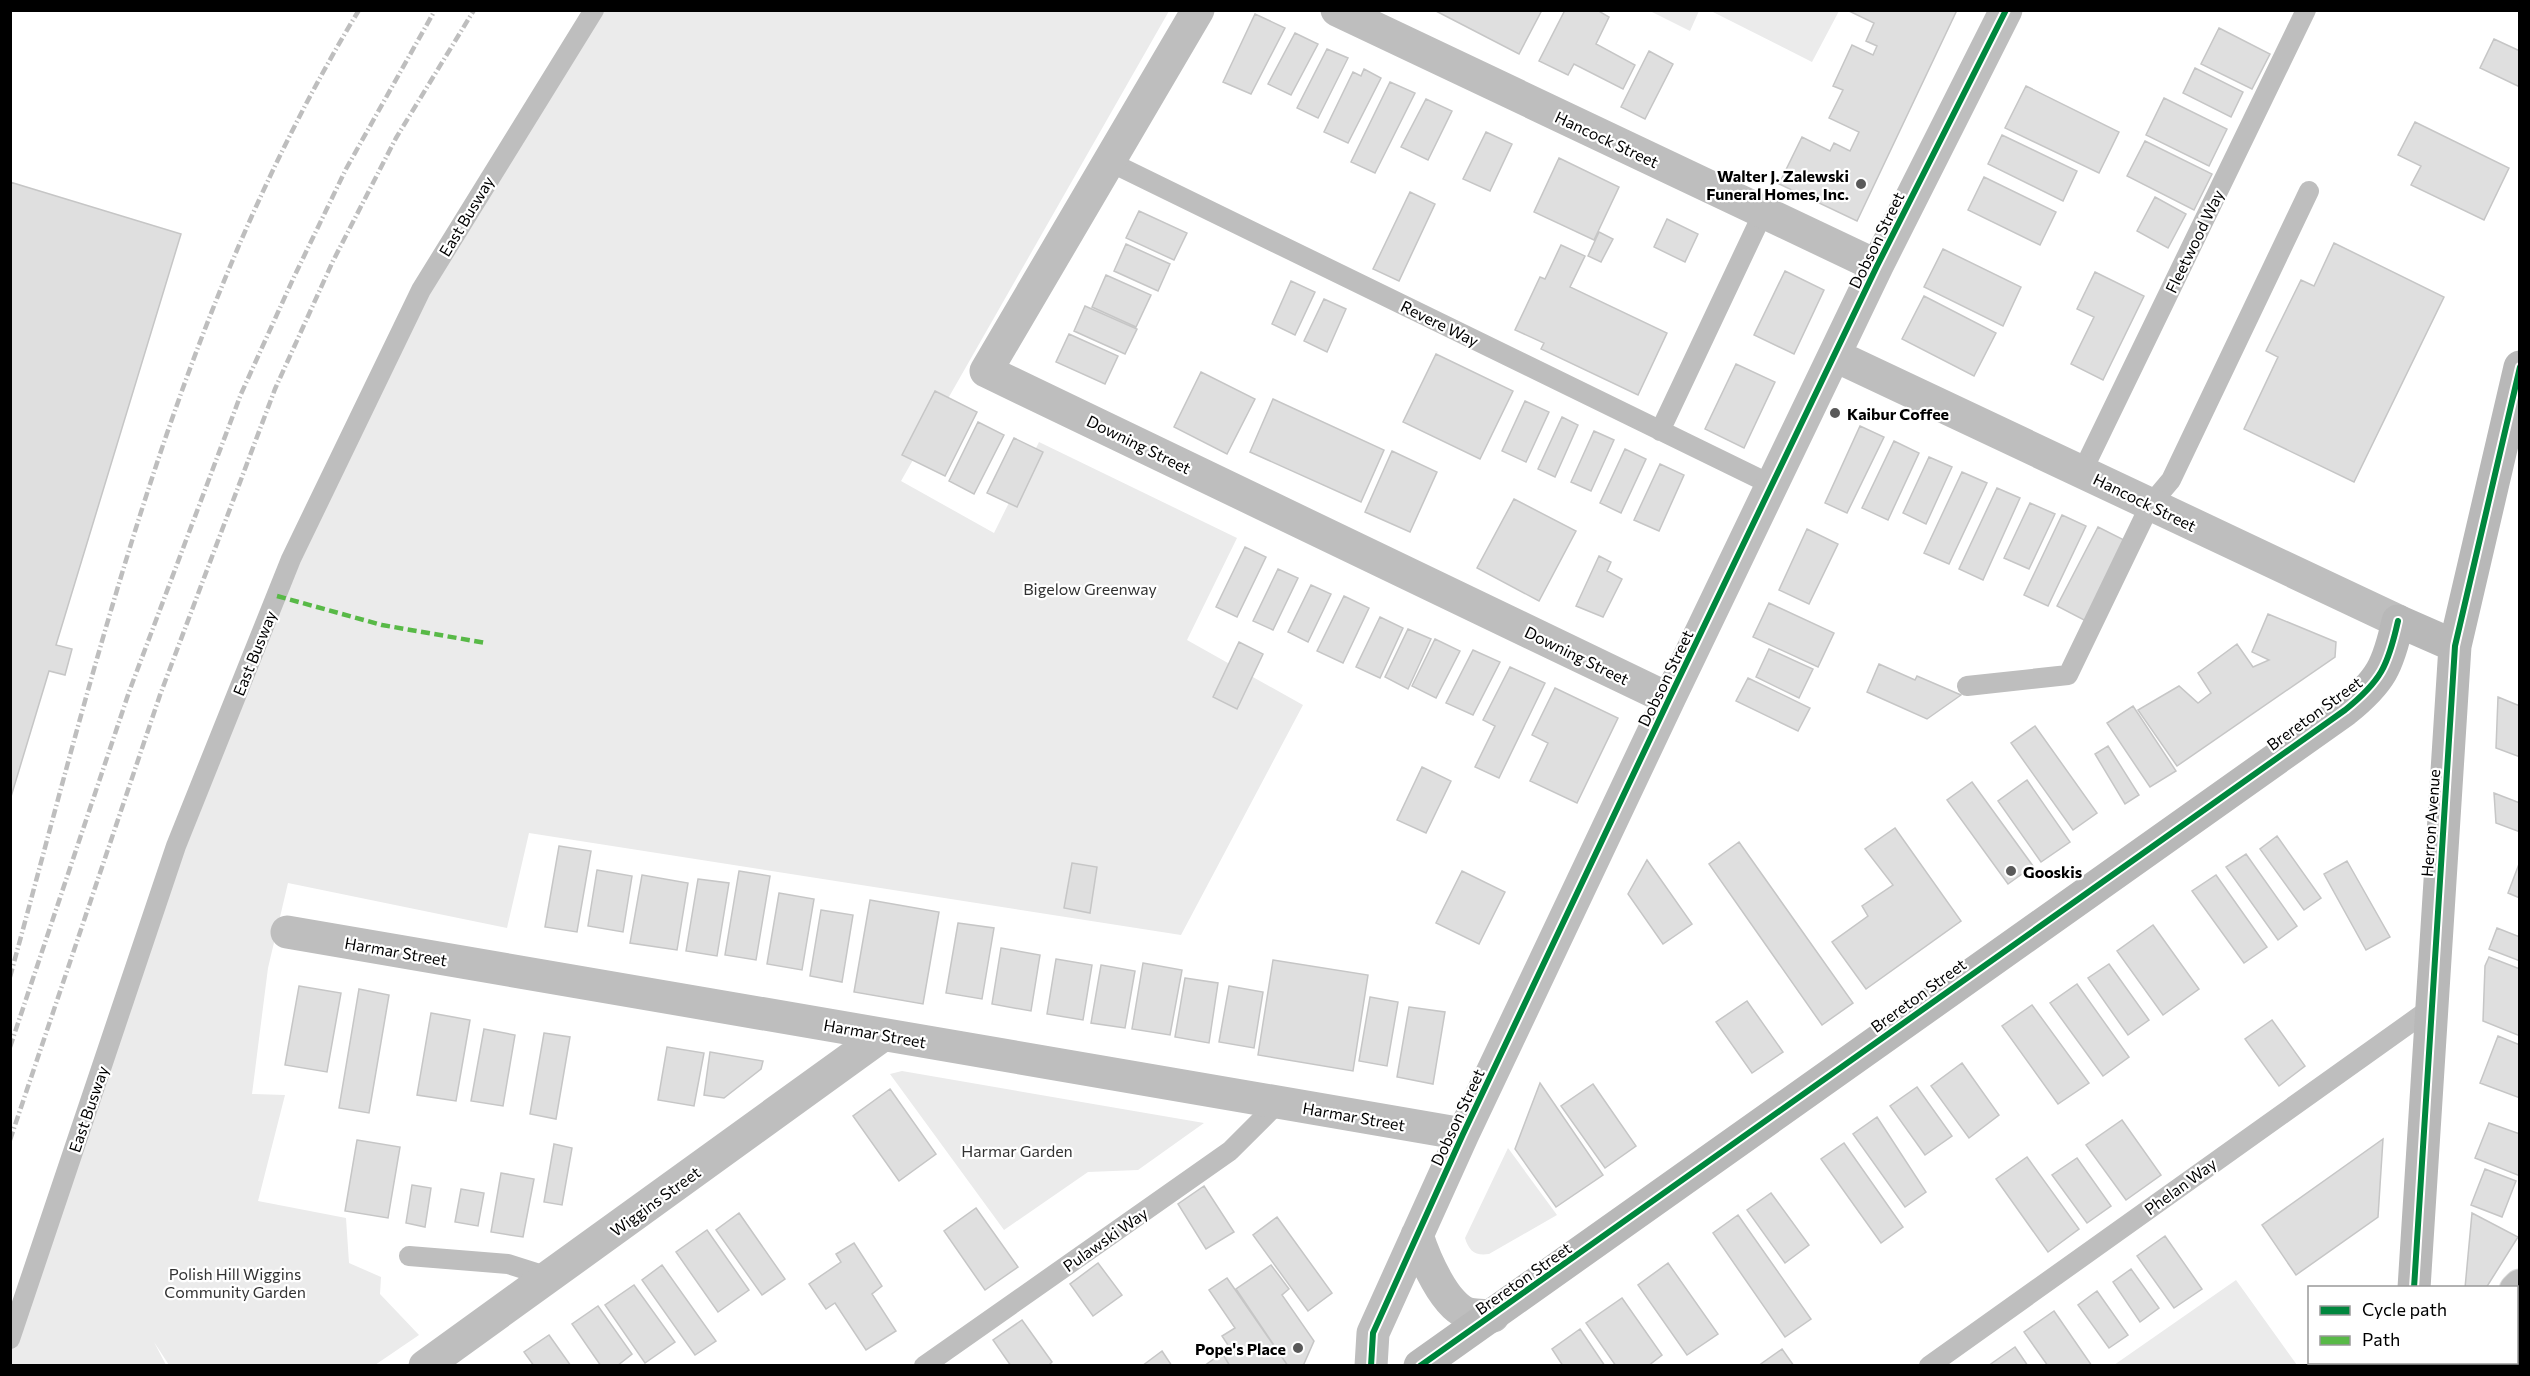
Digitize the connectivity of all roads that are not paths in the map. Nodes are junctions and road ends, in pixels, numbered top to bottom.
1 (594, 10) edge
2 (1198, 10) edge
3 (1337, 10) edge
4 (2006, 10) edge
5 (2301, 12) edge
6 (1108, 161) junction
7 (2309, 191) dead end
8 (1763, 213) junction
9 (1877, 267) junction
10 (1836, 356) junction
11 (2520, 367) edge
12 (1660, 430) junction
13 (2082, 472) junction
14 (1772, 485) junction
15 (2150, 505) junction
16 (2398, 621) junction
17 (2455, 646) junction
18 (1967, 686) dead end
19 (1669, 699) junction
20 (287, 932) dead end
21 (2431, 1008) junction
22 (883, 1035) junction
23 (1278, 1103) junction
24 (1463, 1134) junction
25 (1417, 1236) junction
26 (409, 1256) dead end
27 (549, 1277) junction
28 (2414, 1286) edge
29 (1493, 1316) junction
30 (10, 1339) edge
31 (425, 1365) edge
32 (924, 1365) edge
33 (1371, 1365) edge
34 (1420, 1365) edge
35 (1929, 1365) edge

1 - 30 lane, East Busway
2 - 6 street, Downing Street
3 - 8 street, Hancock Street
4 - 9 street, Dobson Street
5 - 13 lane, Fleetwood Way
6 - 12 lane, Revere Way
6 - 19 street, Downing Street
7 - 15 lane
8 - 9 street, Hancock Street
8 - 12 lane
9 - 10 street, Dobson Street
10 - 13 street, Hancock Street
10 - 14 street, Dobson Street
11 - 17 street, Herron Avenue
12 - 14 lane, Revere Way
13 - 15 street, Hancock Street
14 - 19 street, Dobson Street
15 - 16 street, Hancock Street
15 - 18 lane
16 - 17 street, Hancock Street
16 - 29 street, Brereton Street
17 - 21 street, Herron Avenue
19 - 24 street, Dobson Street
20 - 22 street, Harmar Street
21 - 28 street, Herron Avenue
21 - 35 lane, Phelan Way
22 - 23 street, Harmar Street
22 - 27 street, Wiggins Street
23 - 24 street, Harmar Street
23 - 32 lane, Pulawski Way
24 - 25 street, Dobson Street
25 - 29 street
25 - 33 street, Dobson Street
26 - 27 lane
27 - 31 street, Wiggins Street
29 - 34 street, Brereton Street

